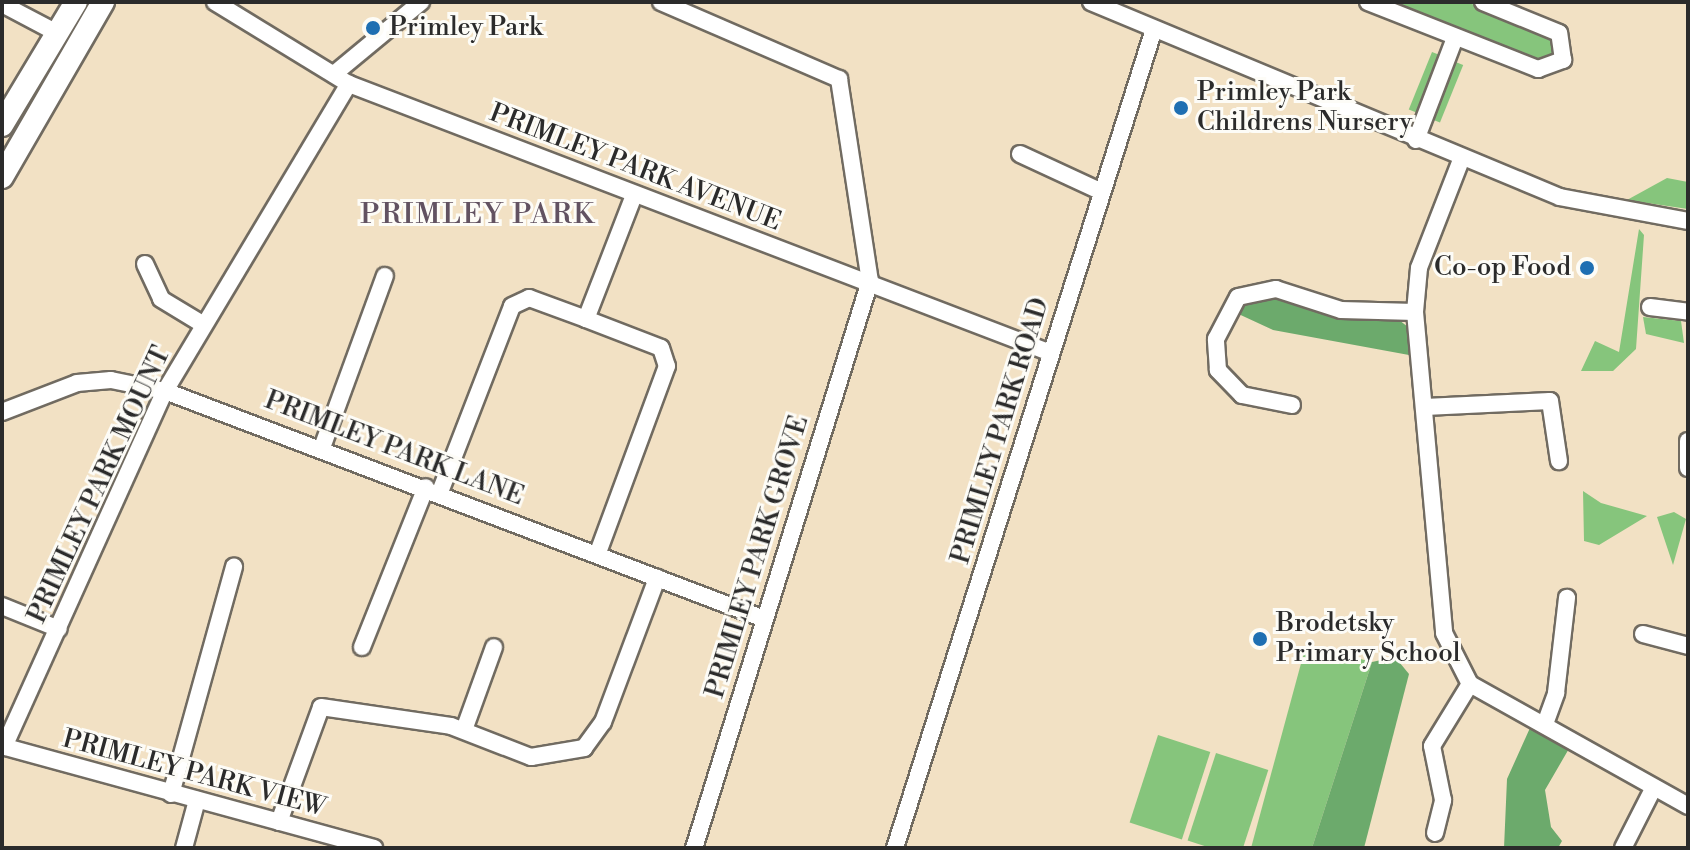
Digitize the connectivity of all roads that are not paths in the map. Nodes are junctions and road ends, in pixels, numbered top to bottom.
1 (76, 2) edge
2 (103, 2) edge
3 (215, 2) edge
4 (421, 2) edge
5 (661, 2) edge
6 (1368, 2) edge
7 (1483, 2) edge
8 (1099, 3) edge
9 (2, 4) edge
10 (1154, 29) junction
11 (57, 33) junction
12 (1455, 38) junction
13 (334, 74) junction
14 (349, 84) junction
15 (5, 111) edge
16 (35, 120) junction
17 (1416, 140) junction
18 (1020, 154) dead end
19 (1461, 160) junction
20 (2, 177) edge
21 (1100, 191) junction
22 (634, 195) junction
23 (1688, 221) edge
24 (145, 264) dead end
25 (385, 276) dead end
26 (870, 281) junction
27 (1650, 307) dead end
28 (1415, 312) junction
29 (1688, 312) edge
30 (586, 319) junction
31 (204, 325) junction
32 (1051, 353) junction
33 (165, 391) junction
34 (1292, 405) dead end
35 (1425, 407) junction
36 (2, 412) edge
37 (1688, 441) edge
38 (323, 445) junction
39 (1559, 461) dead end
40 (1688, 468) edge
41 (433, 490) junction
42 (598, 553) junction
43 (234, 567) dead end
44 (657, 578) junction
45 (1567, 598) dead end
46 (2, 606) edge
47 (762, 618) junction
48 (59, 629) junction
49 (1643, 634) dead end
50 (1688, 646) edge
51 (362, 647) dead end
52 (494, 647) dead end
53 (1470, 684) junction
54 (1545, 724) junction
55 (464, 730) junction
56 (3, 746) edge
57 (1653, 789) junction
58 (171, 794) junction
59 (197, 800) junction
60 (1688, 806) edge
61 (279, 822) junction
62 (1435, 833) dead end
63 (184, 848) edge
64 (374, 848) edge
65 (694, 848) edge
66 (895, 848) edge
67 (1623, 848) edge

1 - 11 highway
2 - 16 highway
3 - 13 street, PRIMLEY PARK AVENUE
4 - 13 street
5 - 26 street
6 - 12 street
7 - 12 street
8 - 10 street
9 - 11 street
10 - 17 street
10 - 21 street, PRIMLEY PARK ROAD
11 - 15 highway
12 - 17 street
13 - 14 street, PRIMLEY PARK AVENUE
14 - 22 street, PRIMLEY PARK AVENUE
14 - 31 street, PRIMLEY PARK MOUNT
15 - 16 street
16 - 20 highway
17 - 19 street
18 - 21 street
19 - 23 street
19 - 28 street
21 - 32 street, PRIMLEY PARK ROAD
22 - 26 street, PRIMLEY PARK AVENUE
22 - 30 street
24 - 31 street
25 - 38 street
26 - 32 street, PRIMLEY PARK AVENUE
26 - 47 street, PRIMLEY PARK GROVE
27 - 29 street
28 - 34 street
28 - 35 street
30 - 41 street
30 - 42 street
31 - 33 street, PRIMLEY PARK MOUNT
32 - 66 street, PRIMLEY PARK ROAD
33 - 36 street, PRIMLEY PARK LANE
33 - 38 street, PRIMLEY PARK LANE
33 - 48 street, PRIMLEY PARK MOUNT
35 - 39 street
35 - 53 street
37 - 40 street
38 - 41 street, PRIMLEY PARK LANE
41 - 42 street, PRIMLEY PARK LANE
41 - 51 street
42 - 44 street, PRIMLEY PARK LANE
43 - 58 street
44 - 47 street, PRIMLEY PARK LANE
44 - 55 street
45 - 54 street
46 - 48 street
47 - 65 street, PRIMLEY PARK GROVE
48 - 56 street, PRIMLEY PARK MOUNT
49 - 50 street
52 - 55 street
53 - 54 street
53 - 62 street
54 - 57 street
55 - 61 street
56 - 58 street, PRIMLEY PARK VIEW
57 - 60 street
57 - 67 street
58 - 59 street, PRIMLEY PARK VIEW
59 - 61 street, PRIMLEY PARK VIEW
59 - 63 street
61 - 64 street, PRIMLEY PARK VIEW

